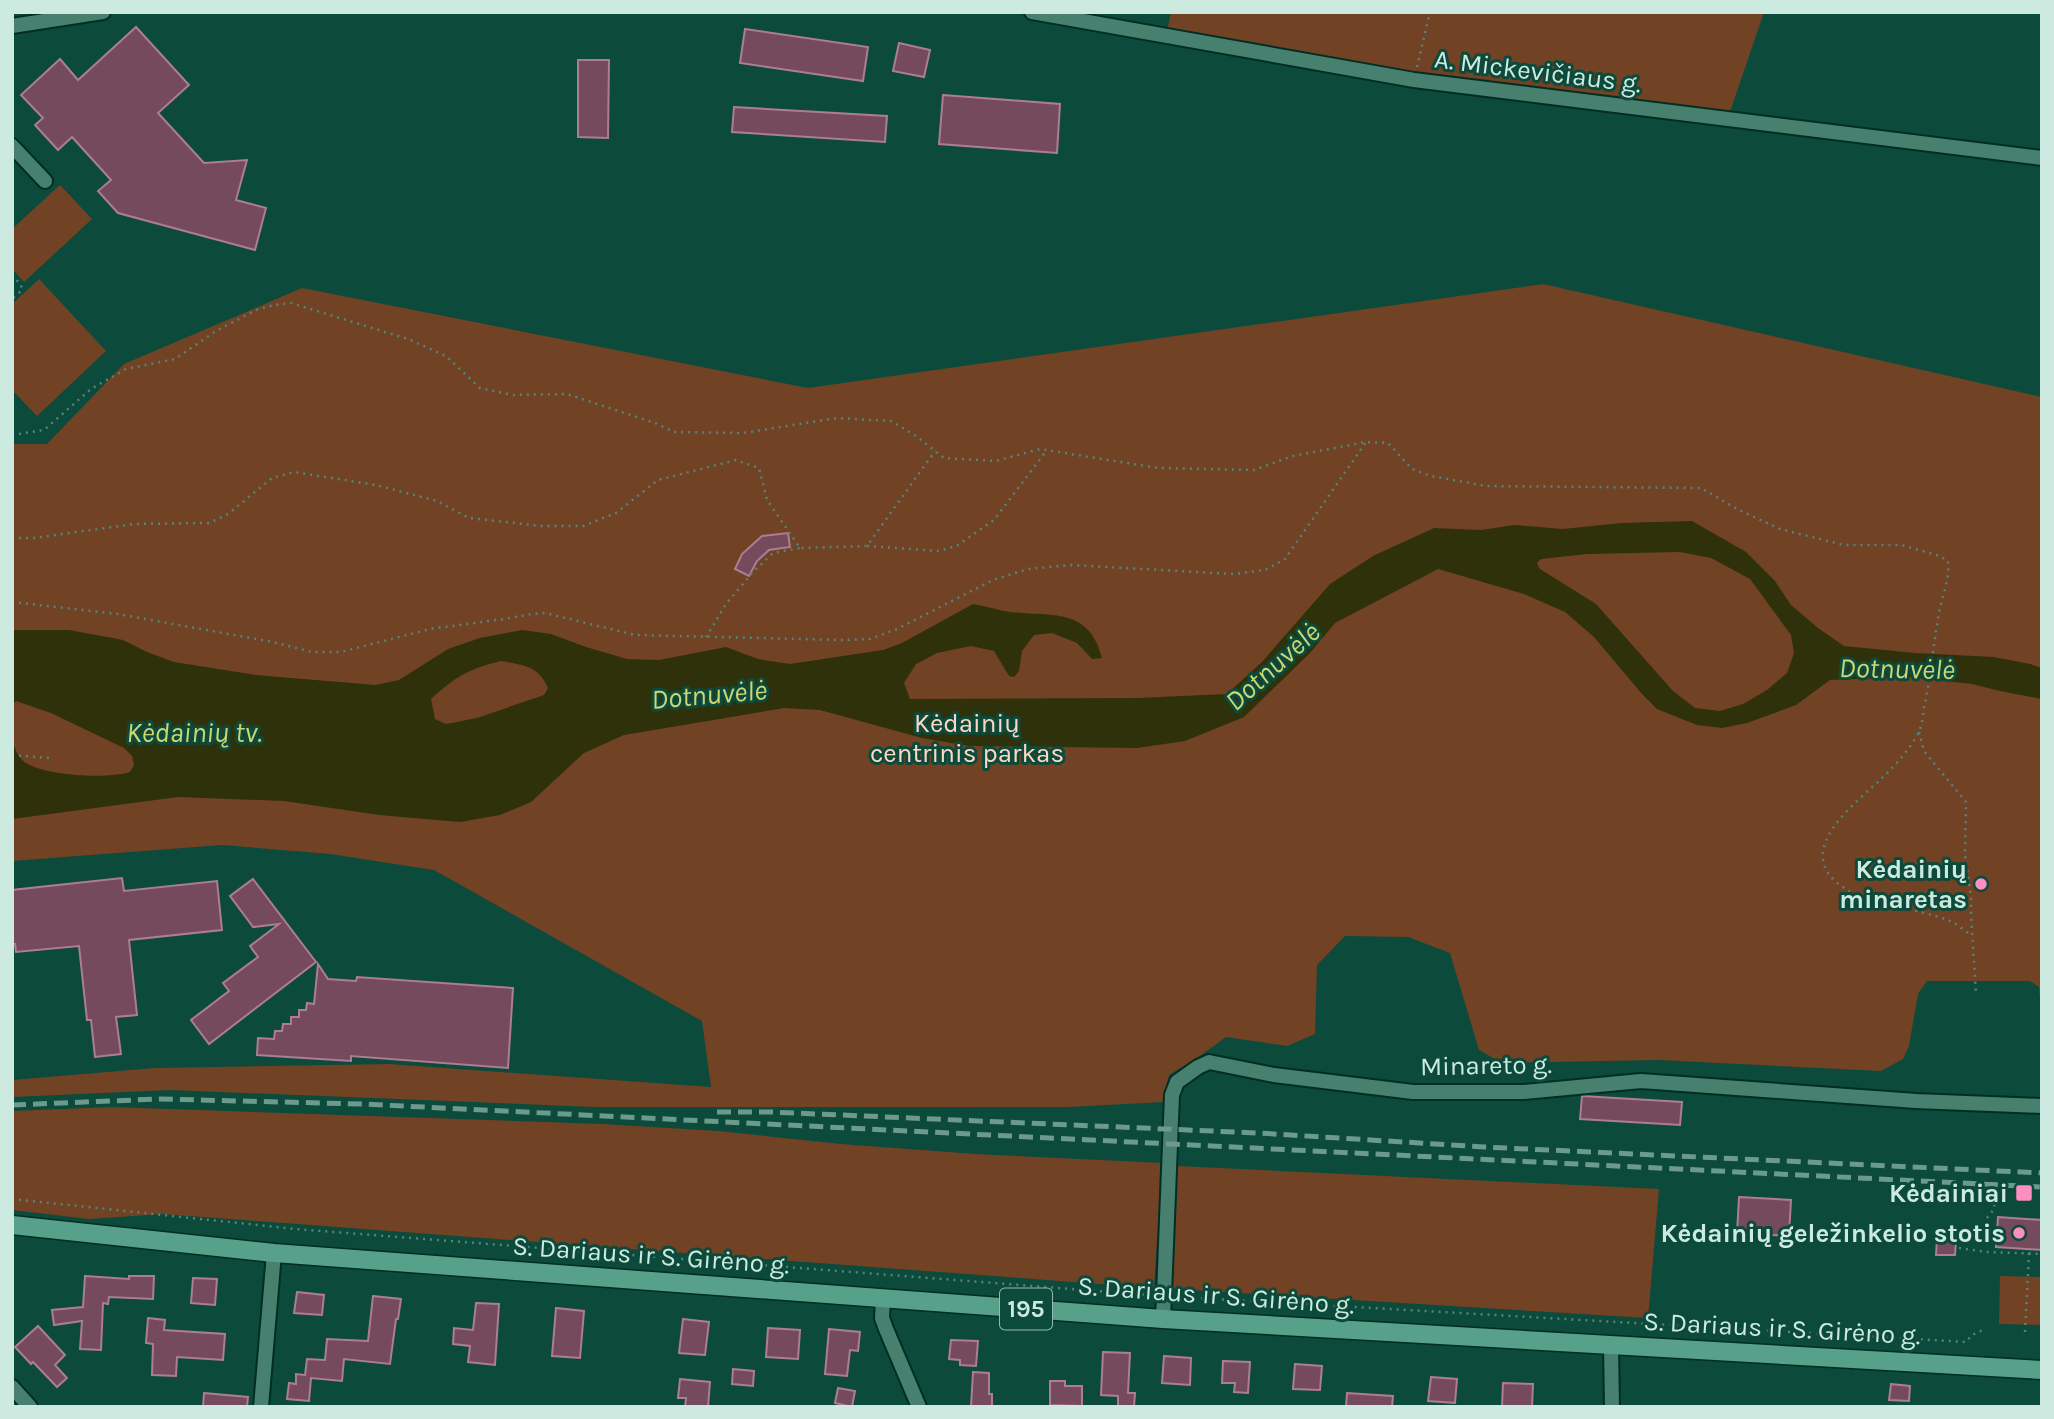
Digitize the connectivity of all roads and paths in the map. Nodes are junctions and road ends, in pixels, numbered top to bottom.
1 (103, 12) edge
2 (1032, 12) edge
3 (1430, 12) edge
4 (12, 26) edge
5 (1415, 80) junction
6 (12, 146) edge
7 (2042, 158) edge
8 (45, 181) dead end
9 (12, 275) edge
10 (12, 299) edge
11 (12, 435) edge
12 (1366, 442) junction
13 (1047, 450) junction
14 (935, 452) junction
15 (12, 538) edge
16 (867, 546) junction
17 (800, 548) junction
18 (12, 602) edge
19 (706, 638) junction
20 (1919, 732) junction
21 (12, 755) edge
22 (49, 758) dead end
23 (1972, 936) junction
24 (1976, 994) dead end
25 (2042, 1106) edge
26 (1995, 1191) dead end
27 (12, 1199) edge
28 (1987, 1218) dead end
29 (12, 1225) edge
30 (1959, 1248) dead end
31 (274, 1254) junction
32 (2029, 1254) junction
33 (2042, 1254) edge
34 (1164, 1296) junction
35 (883, 1298) junction
36 (1163, 1319) junction
37 (1983, 1330) dead end
38 (2025, 1332) dead end
39 (1611, 1345) junction
40 (2042, 1370) edge
41 (12, 1387) edge
42 (30, 1407) edge
43 (261, 1407) edge
44 (919, 1407) edge
45 (1612, 1407) edge

1 - 4 street
2 - 5 street, A. Mickevičiaus g.
3 - 5 path
5 - 7 street, A. Mickevičiaus g.
6 - 8 street
9 - 10 path
11 - 14 path
12 - 13 path
12 - 19 path
12 - 20 path
13 - 14 path
13 - 16 path
14 - 16 path
15 - 17 path
16 - 17 path
17 - 19 path
18 - 19 path
20 - 23 path
20 - 23 path
21 - 22 path
23 - 24 path
25 - 34 street, Minareto g.
26 - 28 path
27 - 34 path
29 - 31 main road, S. Dariaus ir S. Girėno g. / 195
30 - 32 path
31 - 35 main road, S. Dariaus ir S. Girėno g. / 195
31 - 43 street
32 - 33 path
32 - 38 path
34 - 36 street, Minareto g.
34 - 37 path
35 - 36 main road, S. Dariaus ir S. Girėno g. / 195
35 - 44 street
36 - 39 main road, S. Dariaus ir S. Girėno g. / 195
39 - 40 main road, S. Dariaus ir S. Girėno g. / 195
39 - 45 street
41 - 42 street

